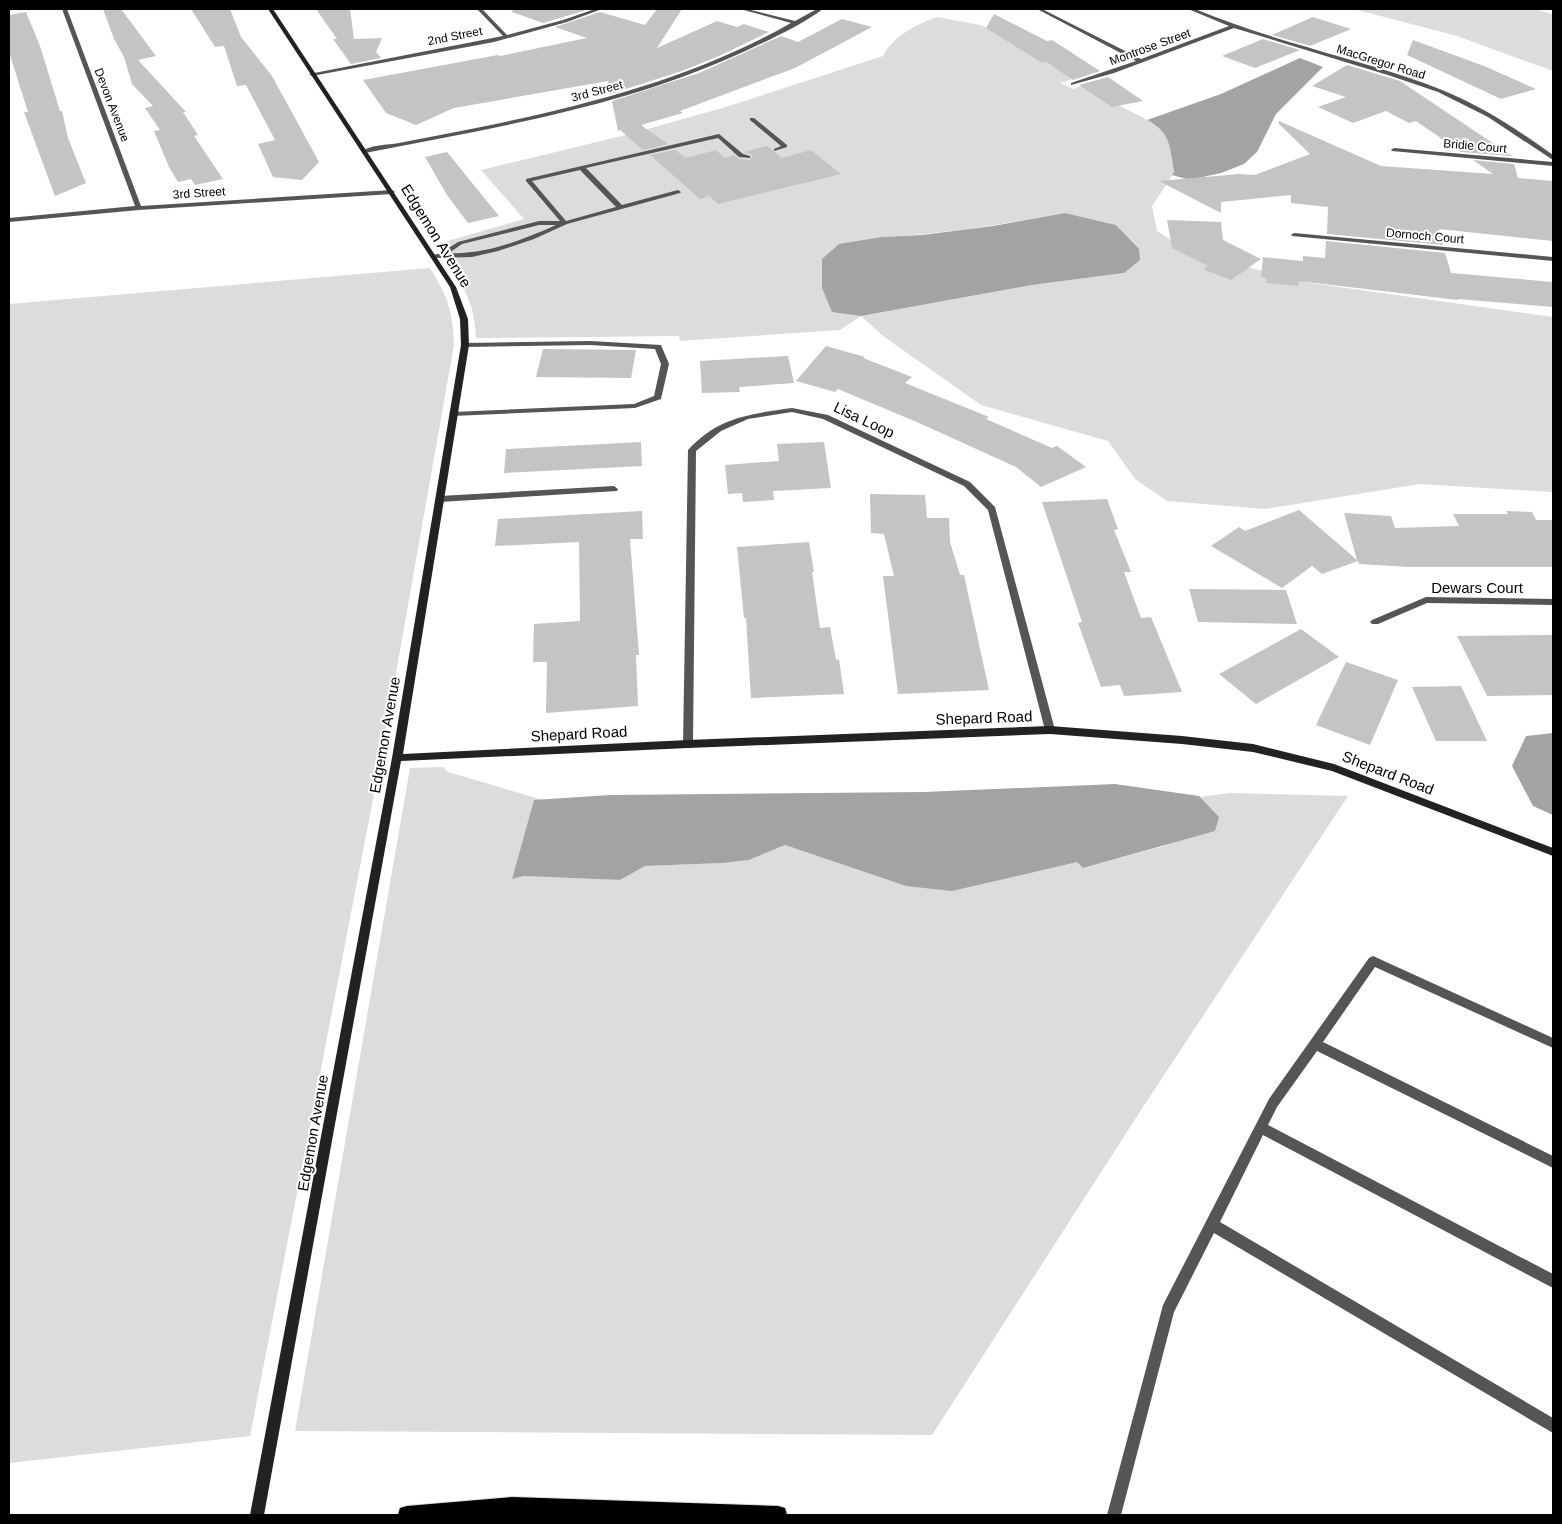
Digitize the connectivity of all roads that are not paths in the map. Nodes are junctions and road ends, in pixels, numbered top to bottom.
1 (64, 9) edge
2 (270, 9) edge
3 (479, 9) edge
4 (599, 9) edge
5 (742, 9) edge
6 (820, 9) edge
7 (1039, 9) edge
8 (1191, 9) edge
9 (797, 24) junction
10 (1233, 26) junction
11 (505, 36) junction
12 (1141, 61) junction
13 (312, 74) junction
14 (1073, 84) dead end
15 (752, 119) dead end
16 (776, 150) dead end
17 (1394, 150) dead end
18 (365, 151) junction
19 (748, 157) dead end
20 (1553, 158) edge
21 (1553, 164) edge
22 (582, 168) junction
23 (392, 192) junction
24 (678, 192) dead end
25 (619, 206) junction
26 (139, 208) junction
27 (9, 220) edge
28 (565, 222) junction
29 (1294, 235) dead end
30 (444, 254) junction
31 (433, 256) junction
32 (1553, 259) edge
33 (465, 345) junction
34 (453, 414) junction
35 (614, 489) dead end
36 (440, 499) junction
37 (1553, 602) edge
38 (1375, 622) dead end
39 (1050, 730) junction
40 (688, 744) junction
41 (397, 758) junction
42 (1553, 852) edge
43 (1553, 1043) edge
44 (1315, 1044) junction
45 (1261, 1127) junction
46 (1553, 1162) edge
47 (1211, 1224) junction
48 (1553, 1281) edge
49 (1553, 1426) edge
50 (696, 1514) edge
51 (257, 1515) edge
52 (408, 1515) edge
53 (778, 1515) edge
54 (1114, 1515) edge

1 - 26 street, Devon Avenue
2 - 13 street, Edgemon Avenue
3 - 11 street
4 - 11 street, 2nd Street
5 - 9 street
6 - 9 street, 3rd Street
7 - 12 street
8 - 10 street, MacGregor Road
9 - 18 street, 3rd Street
10 - 12 street, Montrose Street
10 - 20 street, MacGregor Road
11 - 13 street, 2nd Street
12 - 14 street, Montrose Street
13 - 18 street, Edgemon Avenue
15 - 16 street
17 - 21 street, Bridie Court
18 - 23 street, Edgemon Avenue
19 - 22 street
22 - 25 street
22 - 28 street
23 - 26 street, 3rd Street
23 - 31 street, Edgemon Avenue
24 - 25 street
25 - 28 street
26 - 27 street, 3rd Street
28 - 30 street
28 - 30 street
29 - 32 street, Dornoch Court
30 - 31 street
31 - 33 street, Edgemon Avenue
33 - 34 street, Edgemon Avenue
33 - 34 street
34 - 36 street, Edgemon Avenue
35 - 36 street
36 - 41 street, Edgemon Avenue
37 - 38 street, Dewars Court
39 - 40 street, Shepard Road
39 - 40 street, Lisa Loop
39 - 42 street, Shepard Road
40 - 41 street, Shepard Road
41 - 51 street, Edgemon Avenue
43 - 44 street
44 - 45 street
44 - 46 street
45 - 47 street
45 - 48 street
47 - 49 street
47 - 54 street
50 - 52 main road
50 - 53 main road

